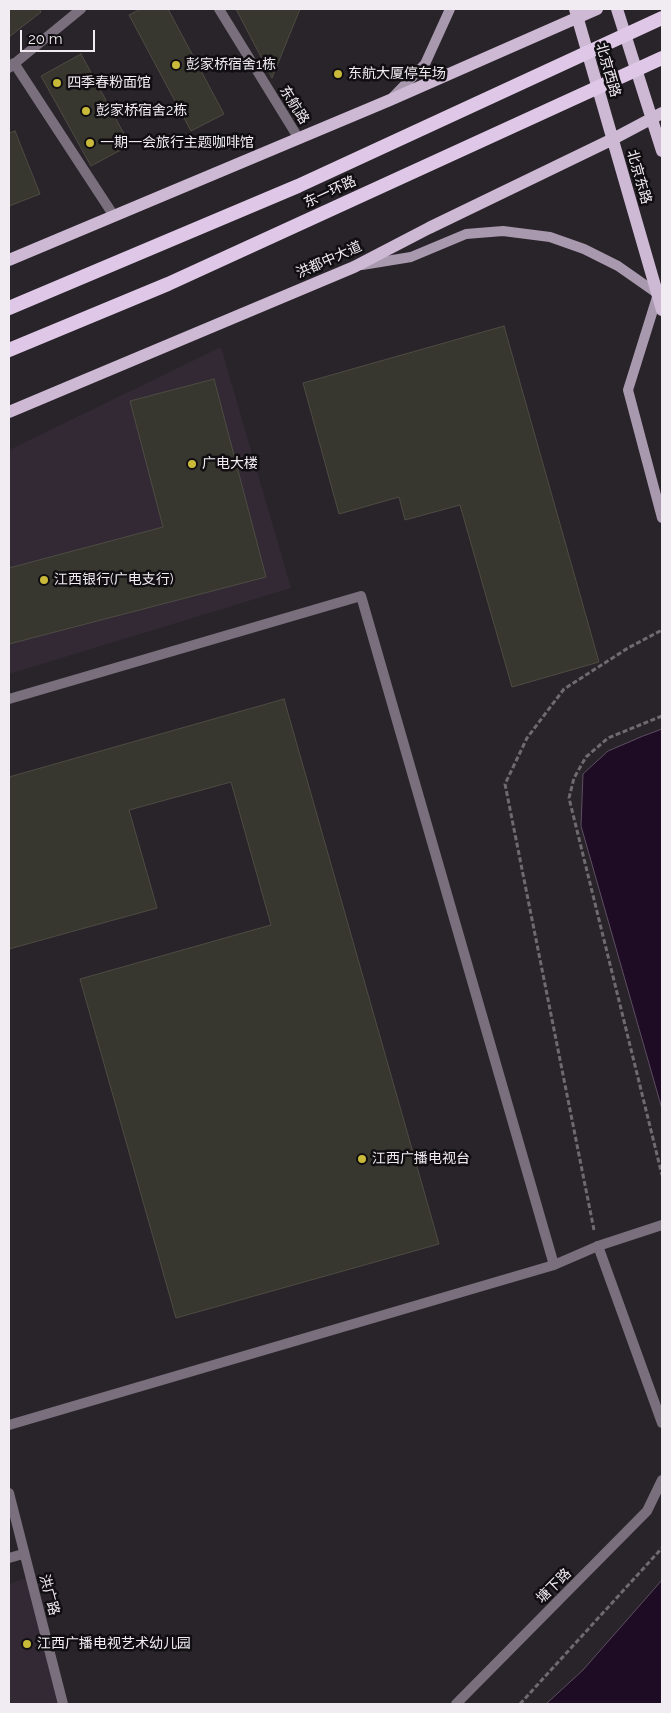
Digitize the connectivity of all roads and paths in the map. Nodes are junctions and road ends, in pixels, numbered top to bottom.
1 (81, 9) edge
2 (219, 9) edge
3 (450, 9) edge
4 (597, 9) edge
5 (617, 9) edge
6 (576, 13) edge
7 (662, 18) edge
8 (662, 58) edge
9 (11, 63) edge
10 (390, 100) junction
11 (657, 115) edge
12 (299, 139) junction
13 (613, 139) junction
14 (662, 151) edge
15 (114, 216) junction
16 (28, 252) junction
17 (9, 255) edge
18 (9, 260) edge
19 (354, 267) junction
20 (658, 294) junction
21 (9, 308) edge
22 (662, 310) edge
23 (9, 350) edge
24 (9, 412) edge
25 (662, 518) edge
26 (662, 630) edge
27 (9, 699) edge
28 (662, 716) edge
29 (662, 1175) edge
30 (662, 1225) edge
31 (598, 1246) junction
32 (554, 1265) junction
33 (662, 1423) edge
34 (9, 1425) edge
35 (662, 1480) edge
36 (9, 1493) edge
37 (662, 1548) edge
38 (24, 1554) junction
39 (9, 1558) edge
40 (64, 1704) edge
41 (456, 1704) edge
42 (520, 1704) edge

1 - 9 street
2 - 12 street, 东航路
3 - 10 main road
4 - 6 main road
5 - 11 main road, 北京西路
6 - 10 main road
6 - 13 main road, 北京西路
7 - 21 highway, 东一环路, bridge
8 - 23 highway, 东一环路, bridge
9 - 15 street
10 - 12 main road
11 - 13 main road, 洪都中大道
11 - 14 main road
12 - 15 main road
13 - 19 main road, 洪都中大道
13 - 20 main road, 北京东路
15 - 16 main road
16 - 17 main road
16 - 18 main road
19 - 20 main road
19 - 24 main road, 洪都中大道
20 - 22 main road, 北京东路
20 - 25 main road
26 - 31 path
27 - 32 street
28 - 29 path
30 - 31 street
31 - 32 street
31 - 33 street
32 - 34 street
35 - 41 street, 塘下路
36 - 38 street, 洪广路
37 - 42 path
38 - 39 street
38 - 40 street, 洪广路

